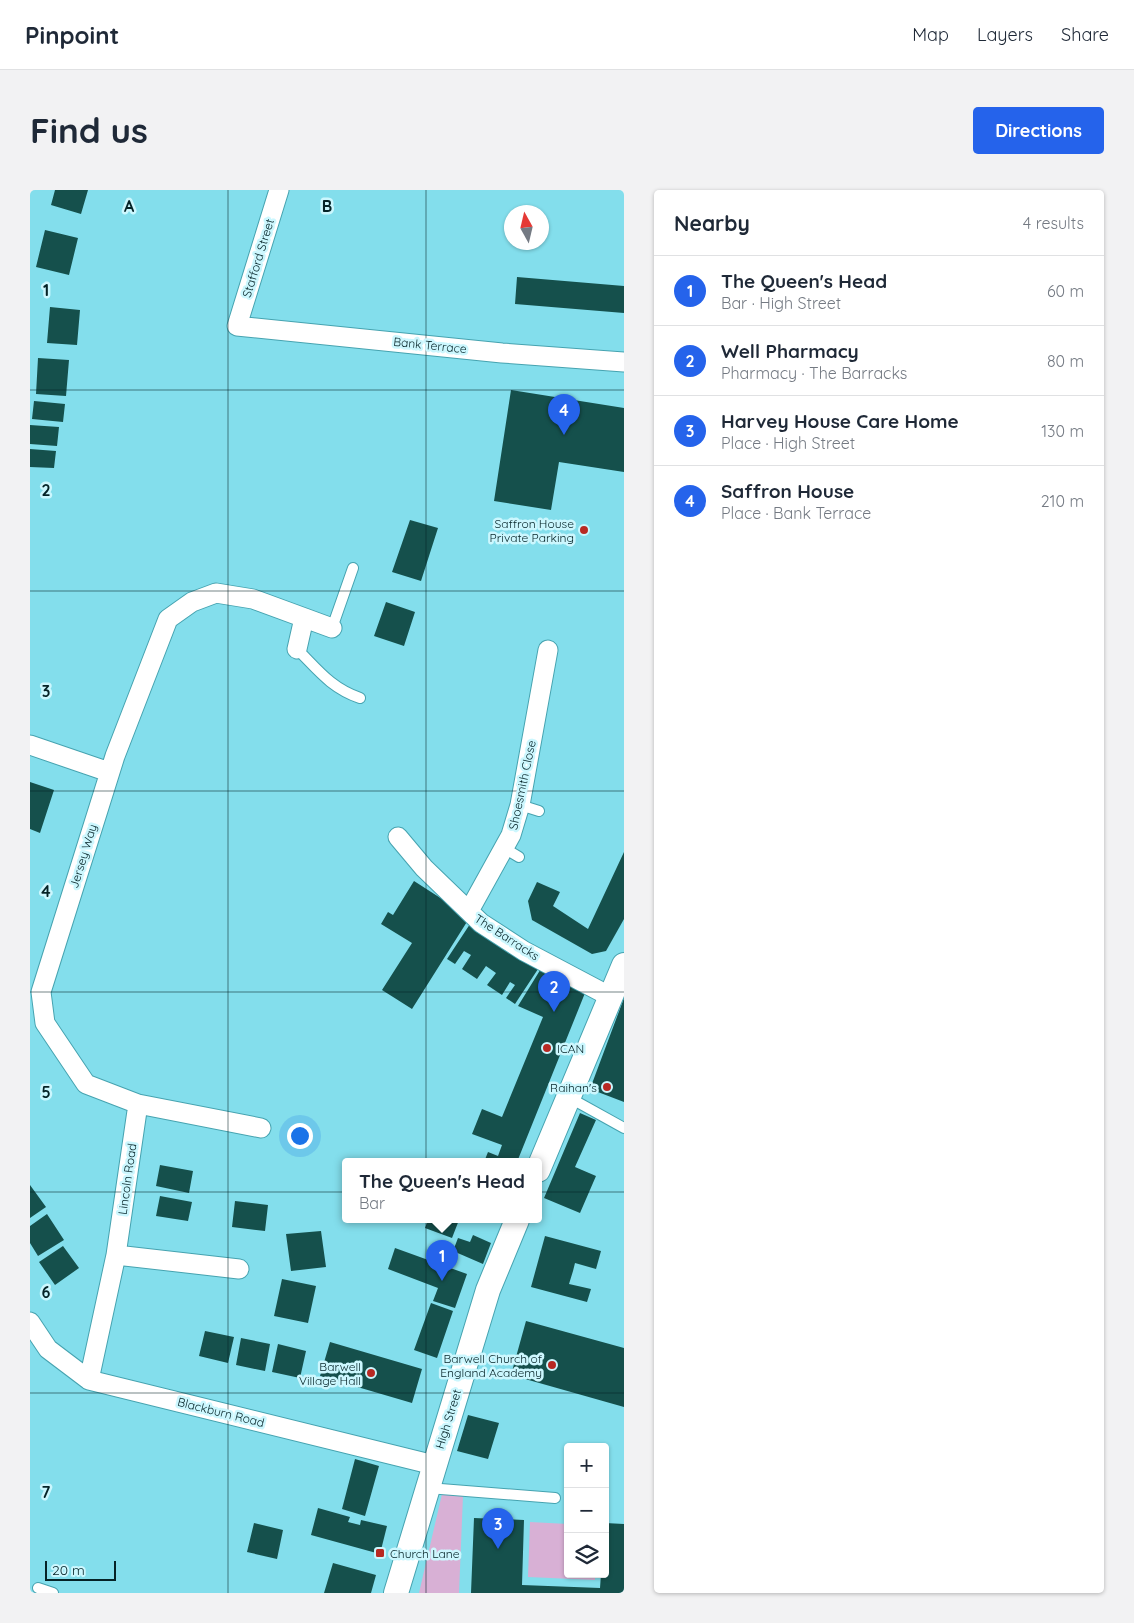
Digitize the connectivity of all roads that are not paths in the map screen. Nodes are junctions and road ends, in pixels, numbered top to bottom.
1 (279, 190) edge
2 (237, 326) joint
3 (624, 362) edge
4 (352, 568) dead end
5 (304, 618) junction
6 (332, 628) joint
7 (297, 649) joint
8 (548, 650) dead end
9 (360, 698) dead end
10 (30, 746) edge
11 (109, 772) junction
12 (520, 805) junction
13 (539, 811) dead end
14 (398, 837) dead end
15 (469, 912) junction
16 (624, 966) edge
17 (611, 996) junction
18 (568, 1099) junction
19 (138, 1104) junction
20 (261, 1128) dead end
21 (624, 1128) edge
22 (542, 1161) edge
23 (516, 1223) edge
24 (116, 1255) junction
25 (239, 1269) dead end
26 (30, 1322) edge
27 (89, 1380) junction
28 (434, 1465) junction
29 (427, 1488) junction
30 (555, 1498) dead end
31 (38, 1588) dead end
32 (54, 1593) edge
33 (396, 1593) edge

1 - 2 street, Stafford Street
2 - 3 street, Bank Terrace
4 - 6 lane
5 - 6 street, Jersey Way
5 - 7 street
5 - 11 street, Jersey Way
7 - 9 lane
8 - 12 street, Shoesmith Close
10 - 11 street
11 - 19 street, Jersey Way
12 - 13 lane
12 - 15 street, Shoesmith Close
14 - 15 street, The Barracks
15 - 17 street, The Barracks
16 - 17 street
17 - 18 street
18 - 21 lane
18 - 22 street
19 - 20 street, Jersey Way
19 - 24 street, Lincoln Road
23 - 28 street, High Street
24 - 25 street
24 - 27 street, Lincoln Road
26 - 27 street, Blackburn Road
27 - 28 street, Blackburn Road
28 - 29 street, High Street
29 - 30 lane
29 - 33 street, High Street
31 - 32 lane

